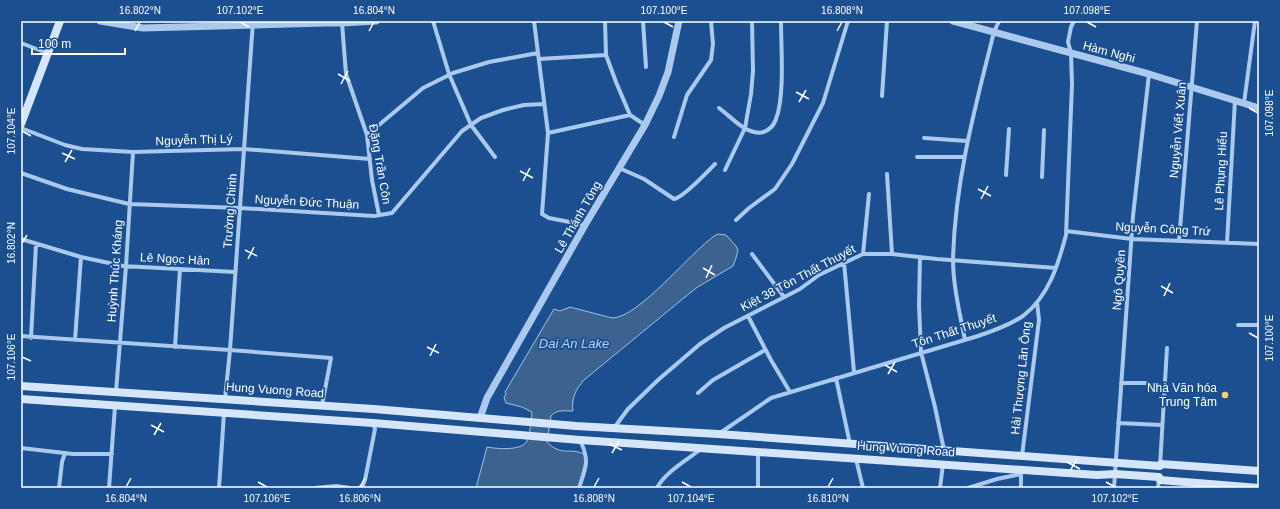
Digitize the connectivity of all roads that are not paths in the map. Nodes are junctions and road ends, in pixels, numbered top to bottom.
1 (60, 21) edge
2 (100, 21) edge
3 (376, 21) edge
4 (433, 21) edge
5 (534, 21) edge
6 (605, 21) edge
7 (643, 21) edge
8 (679, 21) edge
9 (711, 21) edge
10 (752, 21) edge
11 (781, 21) edge
12 (848, 21) edge
13 (887, 21) edge
14 (953, 21) edge
15 (999, 21) edge
16 (1074, 21) edge
17 (1197, 21) edge
18 (1255, 21) edge
19 (323, 22) edge
20 (253, 23) edge
21 (342, 23) junction
22 (994, 32) junction
23 (21, 43) edge
24 (47, 53) junction
25 (538, 53) junction
26 (1071, 53) junction
27 (606, 55) junction
28 (539, 59) junction
29 (646, 67) dead end
30 (449, 74) junction
31 (1149, 74) junction
32 (1192, 87) junction
33 (882, 96) dead end
34 (1235, 100) junction
35 (1244, 103) junction
36 (544, 104) junction
37 (719, 108) dead end
38 (1259, 108) edge
39 (630, 115) junction
40 (21, 124) edge
41 (471, 125) junction
42 (645, 125) junction
43 (21, 128) edge
44 (745, 128) junction
45 (1009, 129) dead end
46 (1044, 130) dead end
47 (548, 133) junction
48 (367, 135) junction
49 (674, 136) dead end
50 (924, 138) dead end
51 (967, 141) junction
52 (244, 149) junction
53 (133, 152) junction
54 (964, 157) junction
55 (495, 158) dead end
56 (917, 158) dead end
57 (370, 159) junction
58 (715, 164) dead end
59 (619, 168) junction
60 (725, 170) dead end
61 (21, 173) edge
62 (887, 174) dead end
63 (1006, 176) dead end
64 (1042, 176) dead end
65 (869, 194) dead end
66 (129, 204) junction
67 (240, 208) junction
68 (379, 215) junction
69 (736, 220) dead end
70 (585, 225) junction
71 (1066, 231) junction
72 (21, 239) edge
73 (1132, 239) junction
74 (1179, 241) junction
75 (1227, 243) junction
76 (36, 244) junction
77 (1259, 244) edge
78 (752, 254) dead end
79 (863, 254) junction
80 (892, 254) junction
81 (81, 257) junction
82 (920, 257) junction
83 (953, 260) junction
84 (844, 262) junction
85 (126, 266) junction
86 (1056, 268) junction
87 (180, 269) junction
88 (235, 272) junction
89 (784, 298) junction
90 (1037, 302) junction
91 (748, 316) junction
92 (1238, 325) dead end
93 (1259, 325) edge
94 (21, 336) edge
95 (31, 338) junction
96 (75, 340) junction
97 (965, 340) junction
98 (120, 343) junction
99 (175, 347) junction
100 (1167, 348) dead end
101 (230, 350) junction
102 (766, 350) junction
103 (921, 352) junction
104 (854, 372) junction
105 (836, 378) junction
106 (1121, 383) junction
107 (1146, 383) dead end
108 (21, 386) edge
109 (116, 392) junction
110 (790, 392) junction
111 (698, 393) dead end
112 (21, 399) edge
113 (225, 399) junction
114 (115, 406) junction
115 (322, 406) junction
116 (374, 409) junction
117 (224, 413) junction
118 (480, 418) junction
119 (322, 420) junction
120 (373, 423) junction
121 (1118, 423) junction
122 (1162, 425) junction
123 (614, 428) junction
124 (479, 432) junction
125 (718, 434) junction
126 (580, 440) junction
127 (850, 444) junction
128 (703, 447) junction
129 (21, 448) edge
130 (944, 450) junction
131 (758, 451) junction
132 (65, 453) junction
133 (112, 454) junction
134 (1022, 456) junction
135 (853, 458) junction
136 (1115, 463) junction
137 (943, 464) junction
138 (1160, 465) junction
139 (1259, 471) edge
140 (1021, 472) junction
141 (1115, 474) junction
142 (1159, 482) edge
143 (60, 488) edge
144 (110, 488) edge
145 (219, 488) edge
146 (315, 488) edge
147 (350, 488) edge
148 (359, 488) edge
149 (579, 488) edge
150 (657, 488) edge
151 (758, 488) edge
152 (863, 488) edge
153 (940, 488) edge
154 (968, 488) edge
155 (1021, 488) edge
156 (1114, 488) edge
157 (1259, 488) edge

1 - 24 main road
2 - 20 street
3 - 21 street
4 - 30 street
5 - 25 street
6 - 27 street
7 - 29 street
8 - 42 street, Lê Thánh Tông
9 - 49 street
10 - 44 street
11 - 44 street
12 - 69 street
13 - 33 street
14 - 22 street, Hàm Nghi
15 - 22 street
16 - 26 street, Tôn Thất Thuyết
17 - 32 street, Nguyễn Viết Xuân
18 - 35 street
19 - 20 street
19 - 21 street
20 - 52 street, Trường Chinh
21 - 48 street, Đặng Trần Côn
22 - 26 street, Hàm Nghi
22 - 51 street
23 - 24 street
24 - 40 main road
25 - 28 street
25 - 30 street
26 - 31 street, Hàm Nghi
26 - 71 street, Tôn Thất Thuyết
27 - 28 street
27 - 39 street
28 - 36 street
30 - 41 street
30 - 48 street
31 - 32 street, Hàm Nghi
31 - 73 street, Ngô Quyền
32 - 34 street, Hàm Nghi
32 - 74 street, Nguyễn Viết Xuân
34 - 35 street, Hàm Nghi
34 - 75 street, Lê Phụng Hiểu
35 - 38 street, Hàm Nghi
36 - 41 street
36 - 47 street
37 - 44 street
39 - 42 street
39 - 47 street
41 - 55 street
41 - 68 street
42 - 59 street, Lê Thánh Tông
43 - 53 street, Nguyễn Thị Lý
44 - 60 street
45 - 63 street
46 - 64 street
47 - 70 street
48 - 57 street, Đặng Trần Côn
50 - 51 street
51 - 54 street
52 - 53 street, Nguyễn Thị Lý
52 - 57 street, Nguyễn Thị Lý
52 - 67 street, Trường Chinh
53 - 66 street, Huỳnh Thúc Kháng
54 - 56 street
54 - 83 street
57 - 68 street, Đặng Trần Côn
58 - 59 street
59 - 70 street, Lê Thánh Tông
61 - 66 street, Nguyễn Đức Thuận
62 - 80 street
65 - 79 street
66 - 67 street, Nguyễn Đức Thuận
66 - 85 street, Huỳnh Thúc Kháng
67 - 68 street, Nguyễn Đức Thuận
67 - 88 street, Trường Chinh
70 - 118 street, Lê Thánh Tông
71 - 73 street, Nguyễn Công Trứ
71 - 86 street, Tôn Thất Thuyết
72 - 76 street, Lê Ngọc Hân
73 - 74 street, Nguyễn Công Trứ
73 - 106 street, Ngô Quyền
74 - 75 street, Nguyễn Công Trứ
75 - 77 street, Nguyễn Công Trứ
76 - 81 street, Lê Ngọc Hân
76 - 95 street
78 - 89 street
79 - 80 street, Kiệt 38 Tôn Thất Thuyết
79 - 84 street, Kiệt 38 Tôn Thất Thuyết
80 - 82 street, Kiệt 38 Tôn Thất Thuyết
81 - 85 street, Lê Ngọc Hân
81 - 96 street
82 - 83 street, Kiệt 38 Tôn Thất Thuyết
82 - 103 street
83 - 86 street, Kiệt 38 Tôn Thất Thuyết
83 - 97 street
84 - 89 street, Kiệt 38 Tôn Thất Thuyết
84 - 104 street
85 - 87 street, Lê Ngọc Hân
85 - 98 street, Huỳnh Thúc Kháng
86 - 90 street, Tôn Thất Thuyết
87 - 88 street, Lê Ngọc Hân
87 - 99 street
88 - 101 street, Trường Chinh
89 - 91 street, Kiệt 38 Tôn Thất Thuyết
90 - 97 street, Tôn Thất Thuyết
90 - 134 street, Hải Thượng Lãn Ông
91 - 102 street
91 - 123 street, Kiệt 38 Tôn Thất Thuyết
92 - 93 street
94 - 95 street
95 - 96 street
96 - 98 street
97 - 103 street, Tôn Thất Thuyết
98 - 99 street
98 - 109 street, Huỳnh Thúc Kháng
99 - 101 street
100 - 122 street
101 - 113 street, Trường Chinh
101 - 115 street
102 - 110 street
102 - 111 street
103 - 104 street, Tôn Thất Thuyết
103 - 130 street
104 - 105 street, Tôn Thất Thuyết
105 - 110 street, Tôn Thất Thuyết
105 - 127 street
106 - 107 street
106 - 121 street, Ngô Quyền
108 - 109 main road, Hung Vuong Road
109 - 113 main road, Hung Vuong Road
109 - 114 main road
110 - 125 street, Tôn Thất Thuyết
112 - 114 main road
113 - 115 main road, Hung Vuong Road
113 - 117 main road
114 - 117 main road
114 - 133 street
115 - 116 main road, Hung Vuong Road
115 - 119 main road
116 - 118 main road, Hung Vuong Road
116 - 120 main road
117 - 119 main road
117 - 145 street
118 - 123 main road, Hung Vuong Road
118 - 124 main road
119 - 120 main road
120 - 124 main road
120 - 148 street
121 - 122 street
121 - 136 street, Ngô Quyền
122 - 138 street
123 - 125 main road, Hung Vuong Road
124 - 126 main road, Hung Vuong Road
125 - 127 main road, Hung Vuong Road
125 - 128 main road
126 - 128 main road, Hung Vuong Road
126 - 149 street
127 - 130 main road, Hung Vuong Road
127 - 135 main road
128 - 131 main road, Hung Vuong Road
128 - 150 street
129 - 132 street
130 - 134 main road, Hung Vuong Road
130 - 137 main road
131 - 135 main road, Hung Vuong Road
131 - 151 street
132 - 133 street
132 - 143 street
133 - 144 street
134 - 136 main road, Hung Vuong Road
134 - 140 main road
135 - 137 main road, Hung Vuong Road
135 - 152 street
136 - 138 main road, Hung Vuong Road
136 - 141 street, Ngô Quyền
137 - 140 main road, Hung Vuong Road
137 - 153 street
138 - 139 main road, Hung Vuong Road
138 - 142 main road
140 - 141 main road, Hung Vuong Road
140 - 154 street
140 - 155 street
141 - 142 main road, Hung Vuong Road
141 - 156 street, Ngô Quyền
142 - 157 main road, Hung Vuong Road
146 - 147 street

